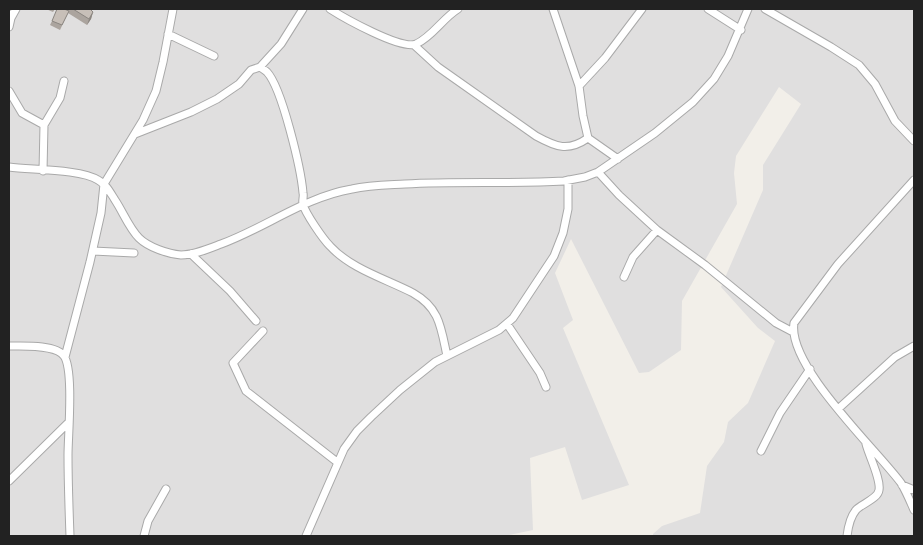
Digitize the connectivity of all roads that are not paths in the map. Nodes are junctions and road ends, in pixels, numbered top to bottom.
1 (16, 9) edge
2 (173, 9) edge
3 (303, 9) edge
4 (330, 9) edge
5 (458, 9) edge
6 (553, 9) edge
7 (642, 9) edge
8 (708, 9) edge
9 (748, 9) edge
10 (765, 9) edge
11 (10, 16) edge
12 (9, 26) edge
13 (741, 30) junction
14 (168, 34) junction
15 (414, 44) junction
16 (214, 56) dead end
17 (260, 67) junction
18 (64, 81) dead end
19 (579, 86) junction
20 (9, 92) edge
21 (44, 126) junction
22 (135, 134) junction
23 (588, 138) junction
24 (914, 142) edge
25 (618, 159) junction
26 (9, 167) edge
27 (42, 171) junction
28 (598, 172) junction
29 (568, 180) junction
30 (914, 180) edge
31 (104, 184) junction
32 (303, 205) junction
33 (657, 230) junction
34 (93, 251) junction
35 (134, 253) dead end
36 (191, 254) junction
37 (624, 277) dead end
38 (256, 321) dead end
39 (507, 324) junction
40 (263, 331) dead end
41 (793, 332) junction
42 (9, 346) edge
43 (914, 346) edge
44 (447, 356) junction
45 (65, 357) junction
46 (810, 370) junction
47 (546, 387) dead end
48 (838, 409) junction
49 (69, 422) junction
50 (865, 441) junction
51 (761, 451) dead end
52 (337, 462) junction
53 (9, 480) edge
54 (902, 485) junction
55 (166, 488) dead end
56 (914, 490) edge
57 (914, 510) edge
58 (70, 536) edge
59 (144, 536) edge
60 (306, 536) edge
61 (847, 536) edge

1 - 11 street
2 - 14 street
3 - 17 street
4 - 15 street
5 - 15 street
6 - 19 street
7 - 19 street
8 - 13 street
9 - 13 street
10 - 24 street
11 - 12 street
13 - 25 street
14 - 16 street
14 - 22 street
15 - 23 street
17 - 22 street
17 - 32 street
18 - 21 street
19 - 23 street
20 - 21 street
21 - 27 street
22 - 31 street
23 - 25 street
25 - 28 street
26 - 27 street
27 - 31 street
28 - 29 street
28 - 33 street
29 - 32 street
29 - 39 street
30 - 41 street
31 - 34 street
31 - 36 street
32 - 36 street
32 - 44 street
33 - 37 street
33 - 41 street
34 - 35 street
34 - 45 street
36 - 38 street
39 - 44 street
39 - 47 street
40 - 52 street
41 - 46 street
42 - 45 street
43 - 48 street
44 - 52 street
45 - 49 street
46 - 48 street
46 - 51 street
48 - 50 street
49 - 53 street
49 - 58 street
50 - 54 street
50 - 61 street
52 - 60 street
54 - 56 street
54 - 57 street
55 - 59 street

